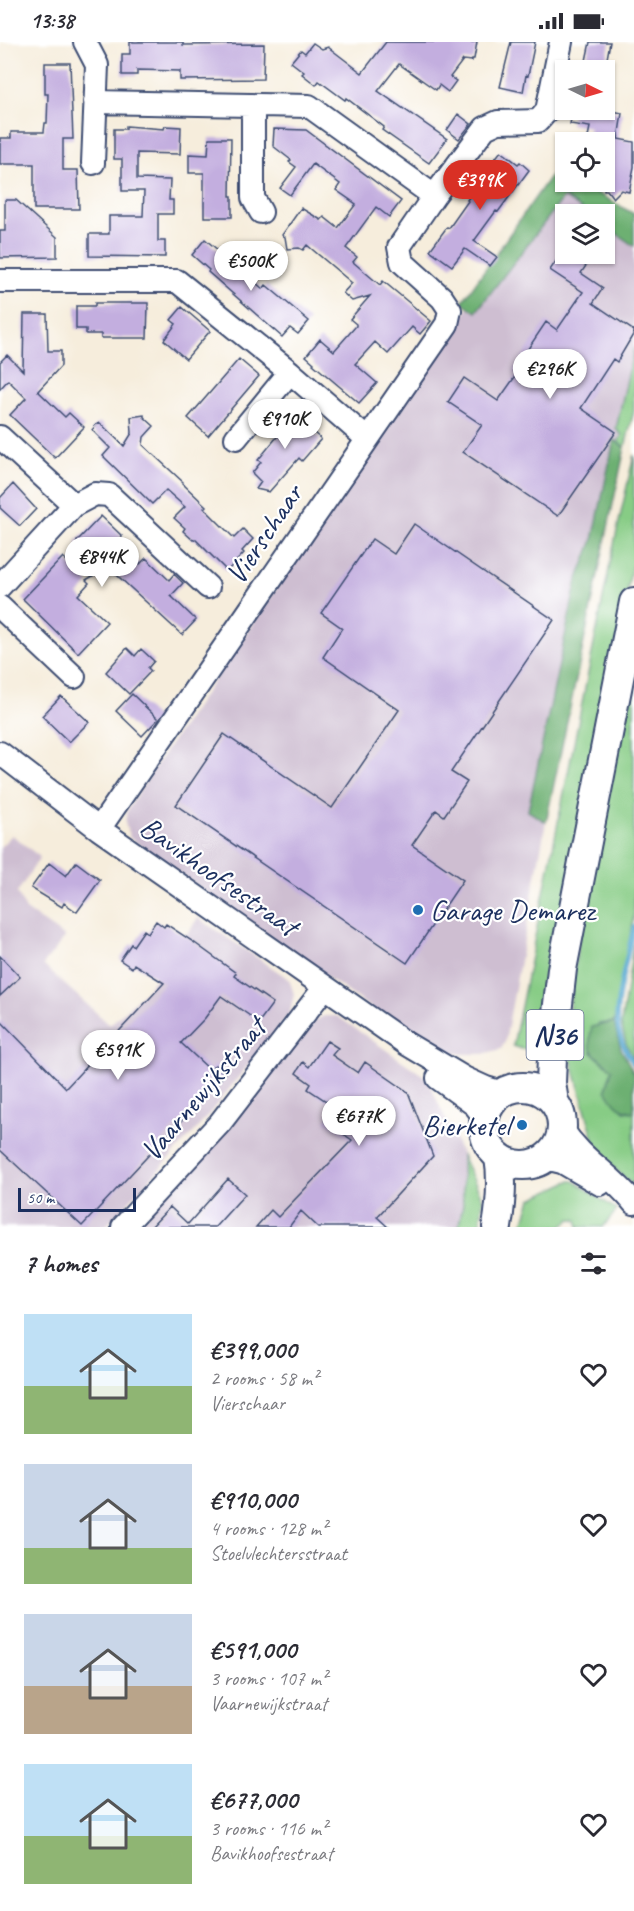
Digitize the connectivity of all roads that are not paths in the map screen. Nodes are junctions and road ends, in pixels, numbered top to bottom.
1 (84, 42) edge
2 (561, 42) edge
3 (95, 102) junction
4 (253, 105) junction
5 (93, 163) dead end
6 (434, 196) junction
7 (261, 212) dead end
8 (0, 281) edge
9 (290, 372) junction
10 (0, 437) edge
11 (236, 438) dead end
12 (366, 438) junction
13 (74, 505) junction
14 (0, 586) edge
15 (208, 587) dead end
16 (634, 602) edge
17 (0, 607) edge
18 (74, 677) dead end
19 (0, 753) edge
20 (99, 829) junction
21 (562, 969) junction
22 (325, 987) junction
23 (406, 1044) junction
24 (510, 1090) junction
25 (554, 1102) junction
26 (485, 1118) junction
27 (562, 1129) junction
28 (499, 1157) junction
29 (536, 1161) junction
30 (634, 1203) edge
31 (123, 1227) edge
32 (497, 1227) edge
33 (508, 1227) edge

1 - 3 street
2 - 6 street, Vierschaar
3 - 4 street
3 - 5 street
4 - 6 street
4 - 7 street
6 - 12 street, Vierschaar
8 - 9 street
9 - 11 street
9 - 12 street
10 - 13 street
12 - 20 street, Vierschaar
13 - 14 street
13 - 15 street
16 - 21 main road, N36
17 - 18 street
19 - 20 street, Bavikhoofsestraat
20 - 22 street, Bavikhoofsestraat
21 - 24 main road, N36
21 - 25 main road, N36
22 - 23 street, Bavikhoofsestraat
22 - 31 street, Vaarnewijkstraat
23 - 24 street, Bavikhoofsestraat
23 - 26 street, Bavikhoofsestraat
24 - 25 main road, N36
24 - 26 main road, N36
25 - 27 main road, N36
26 - 28 main road
27 - 29 main road
27 - 30 street
28 - 29 main road
28 - 32 main road
29 - 30 street
29 - 33 main road

